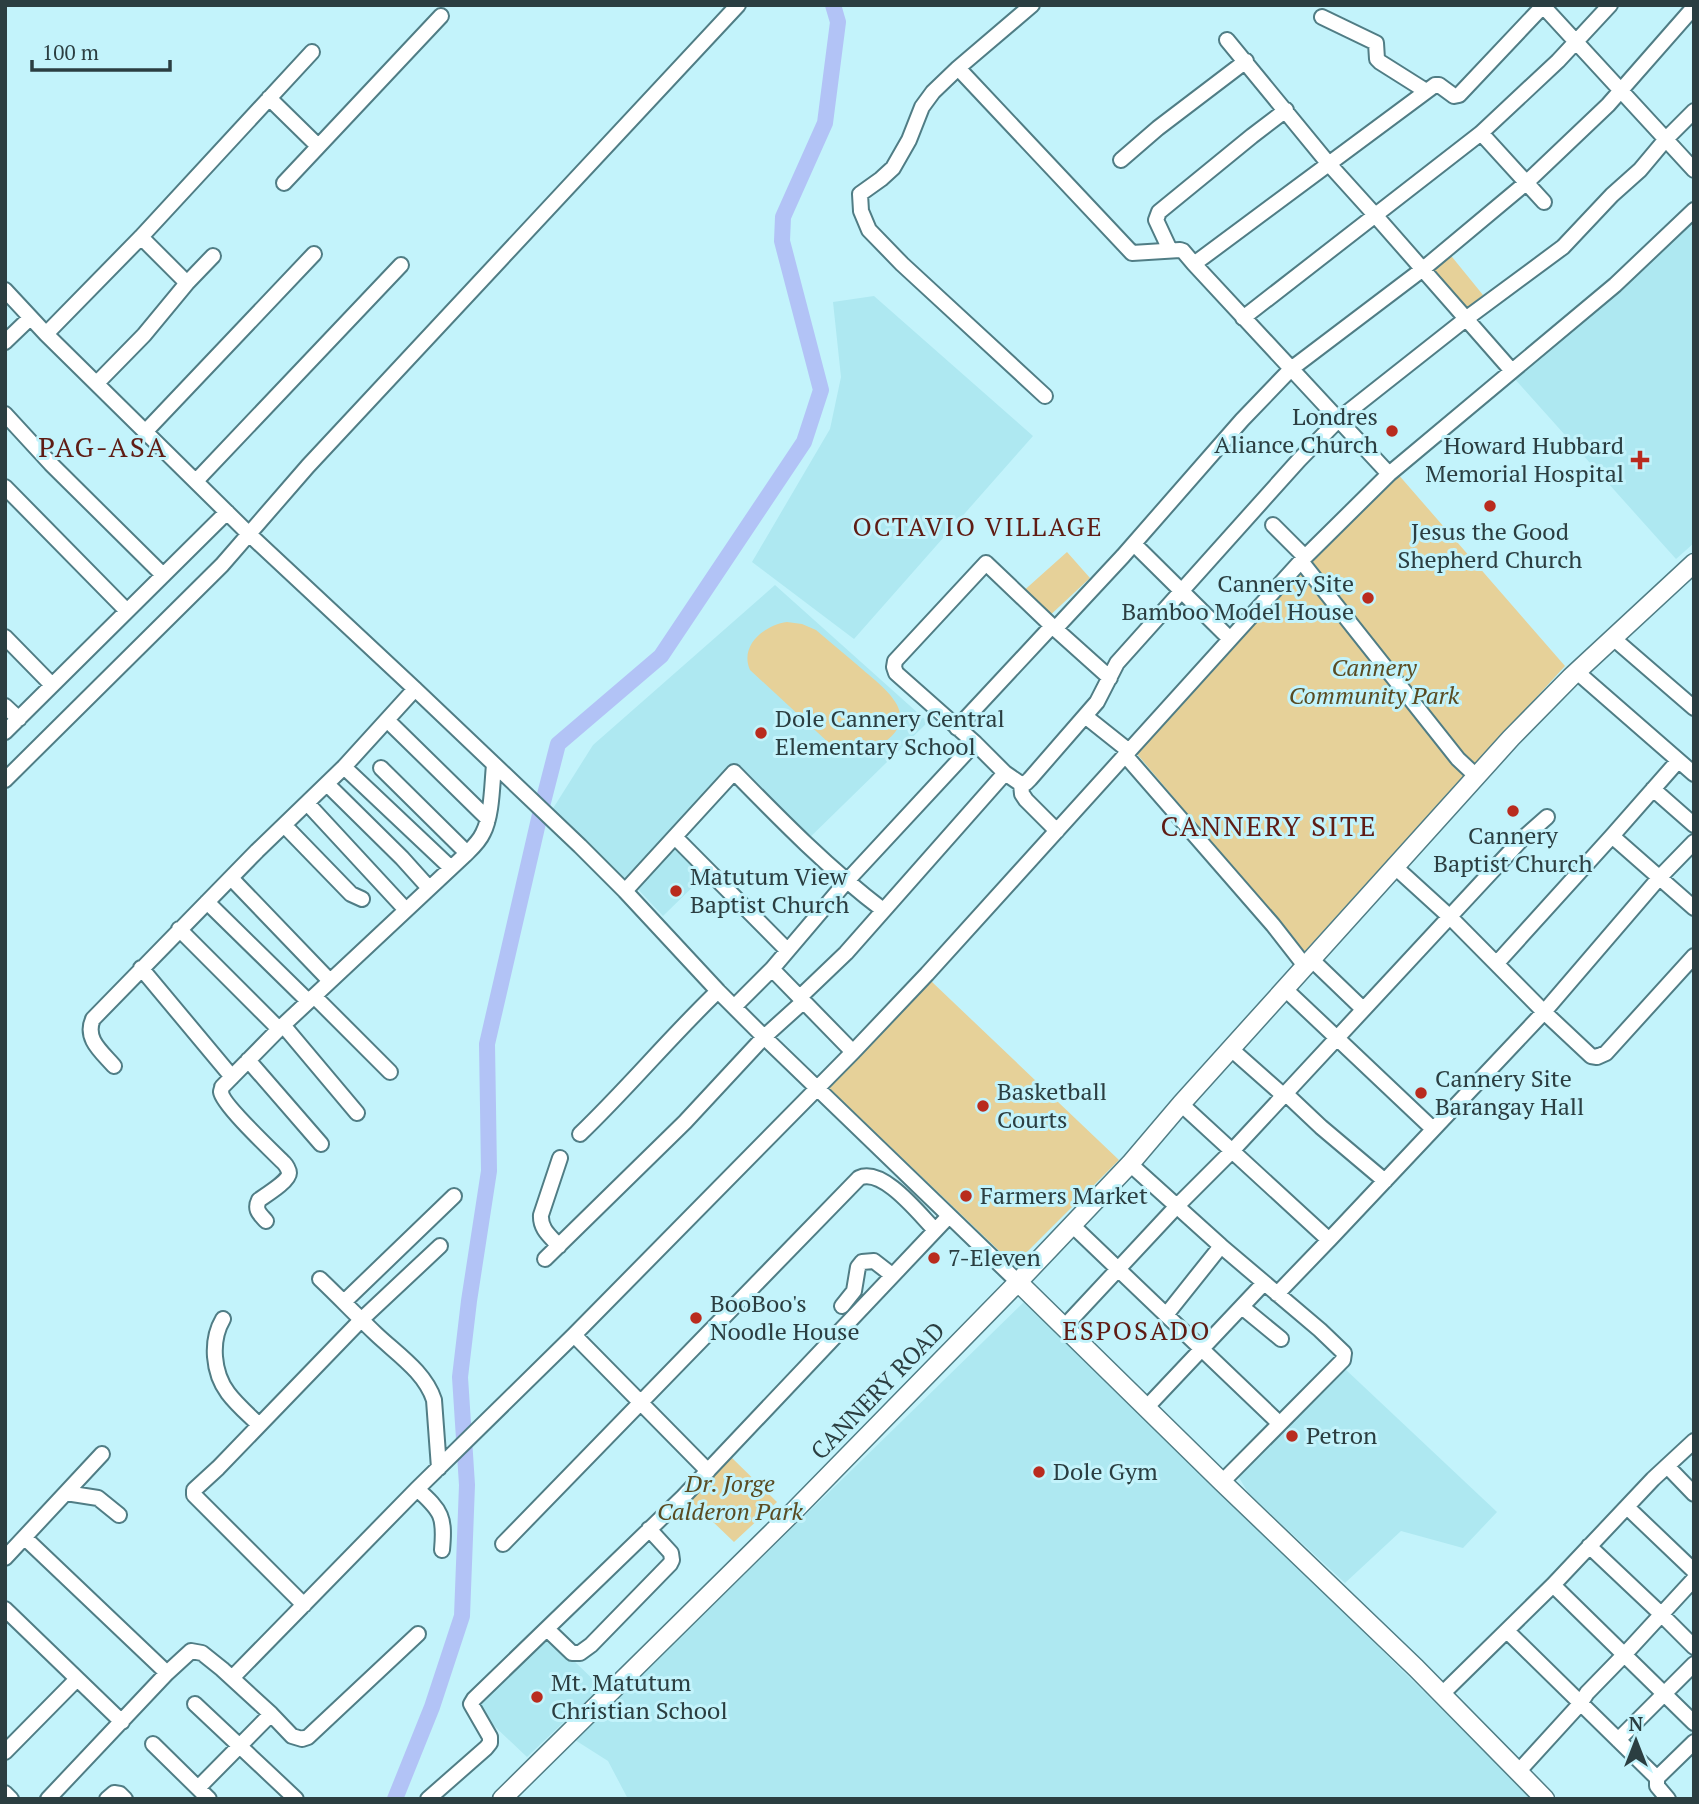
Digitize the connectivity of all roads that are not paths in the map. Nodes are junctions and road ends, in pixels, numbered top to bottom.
1 (738, 5) edge
2 (1032, 5) edge
3 (1610, 5) edge
4 (1544, 6) edge
5 (1694, 7) edge
6 (442, 16) dead end
7 (1322, 17) dead end
8 (1227, 40) dead end
9 (1576, 42) junction
10 (312, 52) dead end
11 (1246, 61) junction
12 (958, 68) junction
13 (1426, 91) junction
14 (1620, 91) junction
15 (269, 97) junction
16 (1286, 110) junction
17 (1694, 111) edge
18 (1480, 133) junction
19 (1666, 139) junction
20 (318, 146) junction
21 (1121, 160) dead end
22 (1328, 163) junction
23 (1694, 170) edge
24 (284, 183) dead end
25 (1526, 183) junction
26 (1544, 202) dead end
27 (1694, 210) edge
28 (1376, 215) junction
29 (141, 237) junction
30 (1170, 250) junction
31 (314, 254) dead end
32 (213, 256) dead end
33 (1194, 264) junction
34 (401, 265) dead end
35 (1423, 269) junction
36 (187, 284) junction
37 (5, 290) edge
38 (30, 318) junction
39 (1243, 318) junction
40 (1467, 318) junction
41 (46, 334) junction
42 (5, 342) edge
43 (1291, 369) junction
44 (1512, 371) junction
45 (97, 383) junction
46 (1045, 396) dead end
47 (5, 414) edge
48 (1339, 419) junction
49 (146, 431) junction
50 (1389, 474) junction
51 (196, 481) junction
52 (5, 487) edge
53 (227, 512) junction
54 (1273, 525) dead end
55 (250, 535) junction
56 (1134, 544) junction
57 (1303, 559) junction
58 (1694, 563) edge
59 (163, 575) junction
60 (1181, 592) junction
61 (127, 611) junction
62 (1053, 628) junction
63 (5, 637) edge
64 (1613, 638) junction
65 (1230, 639) junction
66 (1577, 671) junction
67 (1110, 678) junction
68 (52, 685) junction
69 (415, 689) junction
70 (5, 706) edge
71 (1694, 708) edge
72 (1085, 716) junction
73 (19, 719) junction
74 (387, 720) junction
75 (957, 728) junction
76 (5, 732) edge
77 (975, 743) junction
78 (1127, 753) junction
79 (1678, 761) junction
80 (494, 765) junction
81 (344, 767) junction
82 (381, 768) dead end
83 (1005, 773) junction
84 (1694, 774) edge
85 (1475, 775) junction
86 (5, 780) edge
87 (327, 784) junction
88 (1021, 784) junction
89 (1653, 789) junction
90 (307, 803) junction
91 (1547, 817) dead end
92 (488, 819) junction
93 (284, 825) junction
94 (1694, 825) edge
95 (1057, 831) junction
96 (1612, 836) junction
97 (676, 838) junction
98 (1694, 842) edge
99 (467, 853) junction
100 (1394, 866) junction
101 (451, 868) junction
102 (231, 878) junction
103 (1659, 878) junction
104 (846, 881) junction
105 (429, 888) junction
106 (625, 891) junction
107 (362, 899) dead end
108 (207, 902) junction
109 (1694, 908) edge
110 (406, 911) junction
111 (883, 911) junction
112 (1450, 917) junction
113 (179, 929) junction
114 (788, 950) junction
115 (1694, 956) edge
116 (1308, 963) junction
117 (1497, 963) junction
118 (141, 968) junction
119 (772, 969) junction
120 (330, 981) junction
121 (1285, 989) junction
122 (718, 991) junction
123 (311, 999) junction
124 (802, 999) junction
125 (734, 1007) junction
126 (1363, 1009) junction
127 (1544, 1012) junction
128 (281, 1027) junction
129 (764, 1037) junction
130 (1336, 1037) junction
131 (1231, 1049) junction
132 (853, 1052) junction
133 (248, 1060) junction
134 (114, 1066) dead end
135 (390, 1072) dead end
136 (232, 1077) junction
137 (817, 1088) junction
138 (1284, 1094) junction
139 (1181, 1104) junction
140 (357, 1113) dead end
141 (1433, 1129) junction
142 (580, 1134) dead end
143 (321, 1144) dead end
144 (1232, 1151) junction
145 (559, 1158) dead end
146 (1130, 1164) junction
147 (1385, 1181) junction
148 (454, 1196) dead end
149 (1176, 1207) junction
150 (949, 1216) junction
151 (266, 1221) dead end
152 (1072, 1225) junction
153 (935, 1230) junction
154 (1329, 1240) junction
155 (440, 1246) dead end
156 (559, 1246) junction
157 (1222, 1246) junction
158 (545, 1259) dead end
159 (1118, 1270) junction
160 (892, 1275) junction
161 (320, 1279) dead end
162 (1018, 1282) junction
163 (1265, 1283) junction
164 (1276, 1294) junction
165 (344, 1302) junction
166 (842, 1306) dead end
167 (1242, 1307) junction
168 (1166, 1315) junction
169 (223, 1319) dead end
170 (361, 1320) junction
171 (1065, 1326) junction
172 (574, 1335) junction
173 (1281, 1339) dead end
174 (1202, 1349) junction
175 (641, 1403) junction
176 (1146, 1408) junction
177 (1279, 1423) junction
178 (259, 1425) junction
179 (1694, 1441) edge
180 (102, 1454) dead end
181 (1667, 1466) junction
182 (439, 1468) junction
183 (708, 1471) junction
184 (1222, 1482) junction
185 (417, 1489) junction
186 (66, 1493) junction
187 (1694, 1494) edge
188 (1627, 1507) junction
189 (119, 1515) dead end
190 (649, 1529) junction
191 (25, 1538) junction
192 (503, 1544) dead end
193 (1589, 1546) junction
194 (442, 1550) dead end
195 (5, 1558) edge
196 (1694, 1572) edge
197 (1694, 1579) edge
198 (1553, 1586) junction
199 (304, 1605) junction
200 (5, 1609) edge
201 (1661, 1614) junction
202 (547, 1629) junction
203 (1507, 1631) junction
204 (418, 1634) dead end
205 (1694, 1647) edge
206 (1624, 1655) junction
207 (1694, 1664) edge
208 (167, 1673) junction
209 (232, 1678) junction
210 (78, 1679) junction
211 (1441, 1694) junction
212 (1664, 1694) junction
213 (195, 1704) dead end
214 (1580, 1704) junction
215 (271, 1714) junction
216 (122, 1722) junction
217 (1694, 1723) edge
218 (1618, 1740) junction
219 (1694, 1742) edge
220 (153, 1744) dead end
221 (240, 1746) junction
222 (5, 1752) edge
223 (1518, 1772) junction
224 (1657, 1778) junction
225 (5, 1793) edge
226 (204, 1794) edge
227 (11, 1799) edge
228 (48, 1799) edge
229 (107, 1799) edge
230 (125, 1799) edge
231 (296, 1799) edge
232 (428, 1799) edge
233 (502, 1799) edge
234 (1545, 1799) edge
235 (1668, 1799) edge

1 - 55 street
2 - 12 street
3 - 9 street
4 - 9 street
4 - 13 street
5 - 14 street
6 - 20 street
7 - 13 street
8 - 11 street
9 - 14 street
9 - 18 street
10 - 15 street
11 - 16 street
11 - 21 street
12 - 30 street
12 - 46 street
13 - 22 street
14 - 19 street
14 - 25 street
15 - 20 street
15 - 29 street
16 - 22 street
16 - 30 street
17 - 19 street
18 - 25 street
18 - 28 street
19 - 23 street
19 - 40 street
20 - 24 street
22 - 28 street
22 - 33 street
25 - 26 street
25 - 35 street
27 - 44 street
28 - 35 street
28 - 39 street
29 - 36 street
29 - 41 street
30 - 33 street
31 - 49 street
32 - 36 street
33 - 39 street
34 - 51 street
35 - 40 street
35 - 43 street
36 - 45 street
37 - 38 street
38 - 41 street
38 - 42 street
39 - 43 street
40 - 44 street
40 - 48 street
41 - 45 street
43 - 48 street
43 - 56 street
44 - 50 street
45 - 49 street
47 - 59 street
48 - 50 street
48 - 60 street
49 - 51 street
50 - 57 street
51 - 53 street
52 - 61 street
53 - 55 street
53 - 59 street
54 - 57 street
55 - 69 street
55 - 86 street
56 - 60 street
56 - 62 street
57 - 65 street
57 - 85 street
58 - 64 main road, CANNERY ROAD
59 - 61 street
60 - 65 street
60 - 67 street
61 - 68 street
62 - 67 street
62 - 75 street
62 - 75 street
63 - 68 street
64 - 66 main road, CANNERY ROAD
64 - 71 street
65 - 78 street
66 - 79 street
66 - 85 main road, CANNERY ROAD
67 - 72 street
68 - 73 street
69 - 74 street
69 - 80 street
70 - 73 street
72 - 78 street
72 - 88 street
73 - 76 street
74 - 81 street
74 - 92 street
75 - 77 street
77 - 83 street
77 - 104 street
78 - 95 street
78 - 116 street
79 - 84 street
79 - 89 street
80 - 92 street
80 - 106 street
81 - 87 street
81 - 101 street
82 - 99 street
83 - 88 street
83 - 111 street
85 - 100 main road, CANNERY ROAD
87 - 90 street
87 - 105 street
88 - 95 street
89 - 94 street
89 - 96 street
90 - 93 street
90 - 110 street
91 - 112 street
92 - 99 street
93 - 102 street
93 - 107 street
95 - 132 street
96 - 103 street
96 - 117 street
97 - 104 street
97 - 106 street
97 - 114 street
98 - 103 street
99 - 101 street
100 - 112 street
100 - 116 main road, CANNERY ROAD
101 - 105 street
102 - 108 street
102 - 120 street
103 - 109 street
103 - 127 street
104 - 111 street
104 - 114 street
105 - 110 street
106 - 122 street
108 - 113 street
108 - 123 street
110 - 120 street
111 - 124 street
112 - 117 street
112 - 126 street
113 - 118 street
113 - 128 street
114 - 119 street
115 - 127 street
116 - 121 main road, CANNERY ROAD
116 - 126 street
117 - 127 street
118 - 134 street
118 - 136 street
119 - 124 street
119 - 125 street
120 - 123 street
121 - 130 street
121 - 131 main road, CANNERY ROAD
122 - 125 street
122 - 142 street
123 - 128 street
123 - 135 street
124 - 129 street
124 - 132 street
125 - 129 street
126 - 130 street
127 - 141 street
128 - 133 street
128 - 140 street
129 - 137 street
129 - 156 street
130 - 138 street
130 - 141 street
131 - 138 street
131 - 139 main road, CANNERY ROAD
132 - 137 street
133 - 136 street
133 - 143 street
136 - 151 street
137 - 150 street
137 - 172 street
138 - 144 street
138 - 147 street
139 - 144 street
139 - 146 main road, CANNERY ROAD
141 - 147 street
144 - 149 street
144 - 154 street
145 - 156 street
146 - 149 street
146 - 152 main road, CANNERY ROAD
147 - 154 street
148 - 165 street
149 - 157 street
149 - 159 street
150 - 153 street
150 - 162 street
152 - 159 street
152 - 162 main road, CANNERY ROAD
153 - 160 street
153 - 175 street
154 - 164 street
155 - 170 street
156 - 158 street
157 - 163 street
157 - 168 street
159 - 168 street
159 - 171 street
160 - 166 street
160 - 183 street
161 - 165 street
162 - 171 main road
162 - 233 main road, CANNERY ROAD
163 - 164 street
163 - 167 street
164 - 177 street
165 - 170 street
167 - 173 street
167 - 174 street
168 - 174 street
169 - 178 street
170 - 178 street
170 - 182 street
171 - 176 main road
172 - 175 street
172 - 182 street
174 - 176 street
174 - 177 street
175 - 183 street
175 - 192 street
176 - 184 main road
177 - 184 street
178 - 199 street
179 - 181 street
180 - 186 street
181 - 187 street
181 - 188 street
182 - 185 street
183 - 190 street
184 - 211 main road
185 - 194 street
185 - 199 street
186 - 189 street
186 - 191 street
188 - 193 street
188 - 196 street
190 - 202 street
190 - 202 street
191 - 195 street
191 - 208 street
193 - 198 street
193 - 201 street
197 - 201 street
198 - 203 street
198 - 206 street
199 - 209 street
200 - 210 street
201 - 205 street
201 - 206 street
202 - 232 street
203 - 211 street
203 - 214 street
204 - 215 street
206 - 212 street
206 - 214 street
207 - 212 street
208 - 209 street
208 - 216 street
209 - 215 street
210 - 216 street
210 - 222 street
211 - 223 main road
212 - 217 street
212 - 218 street
213 - 221 street
214 - 218 street
214 - 223 street
215 - 221 street
216 - 228 street
218 - 224 street
219 - 224 street
220 - 226 street
221 - 226 street
221 - 231 street
223 - 234 main road
224 - 235 street
225 - 227 street
229 - 230 street

